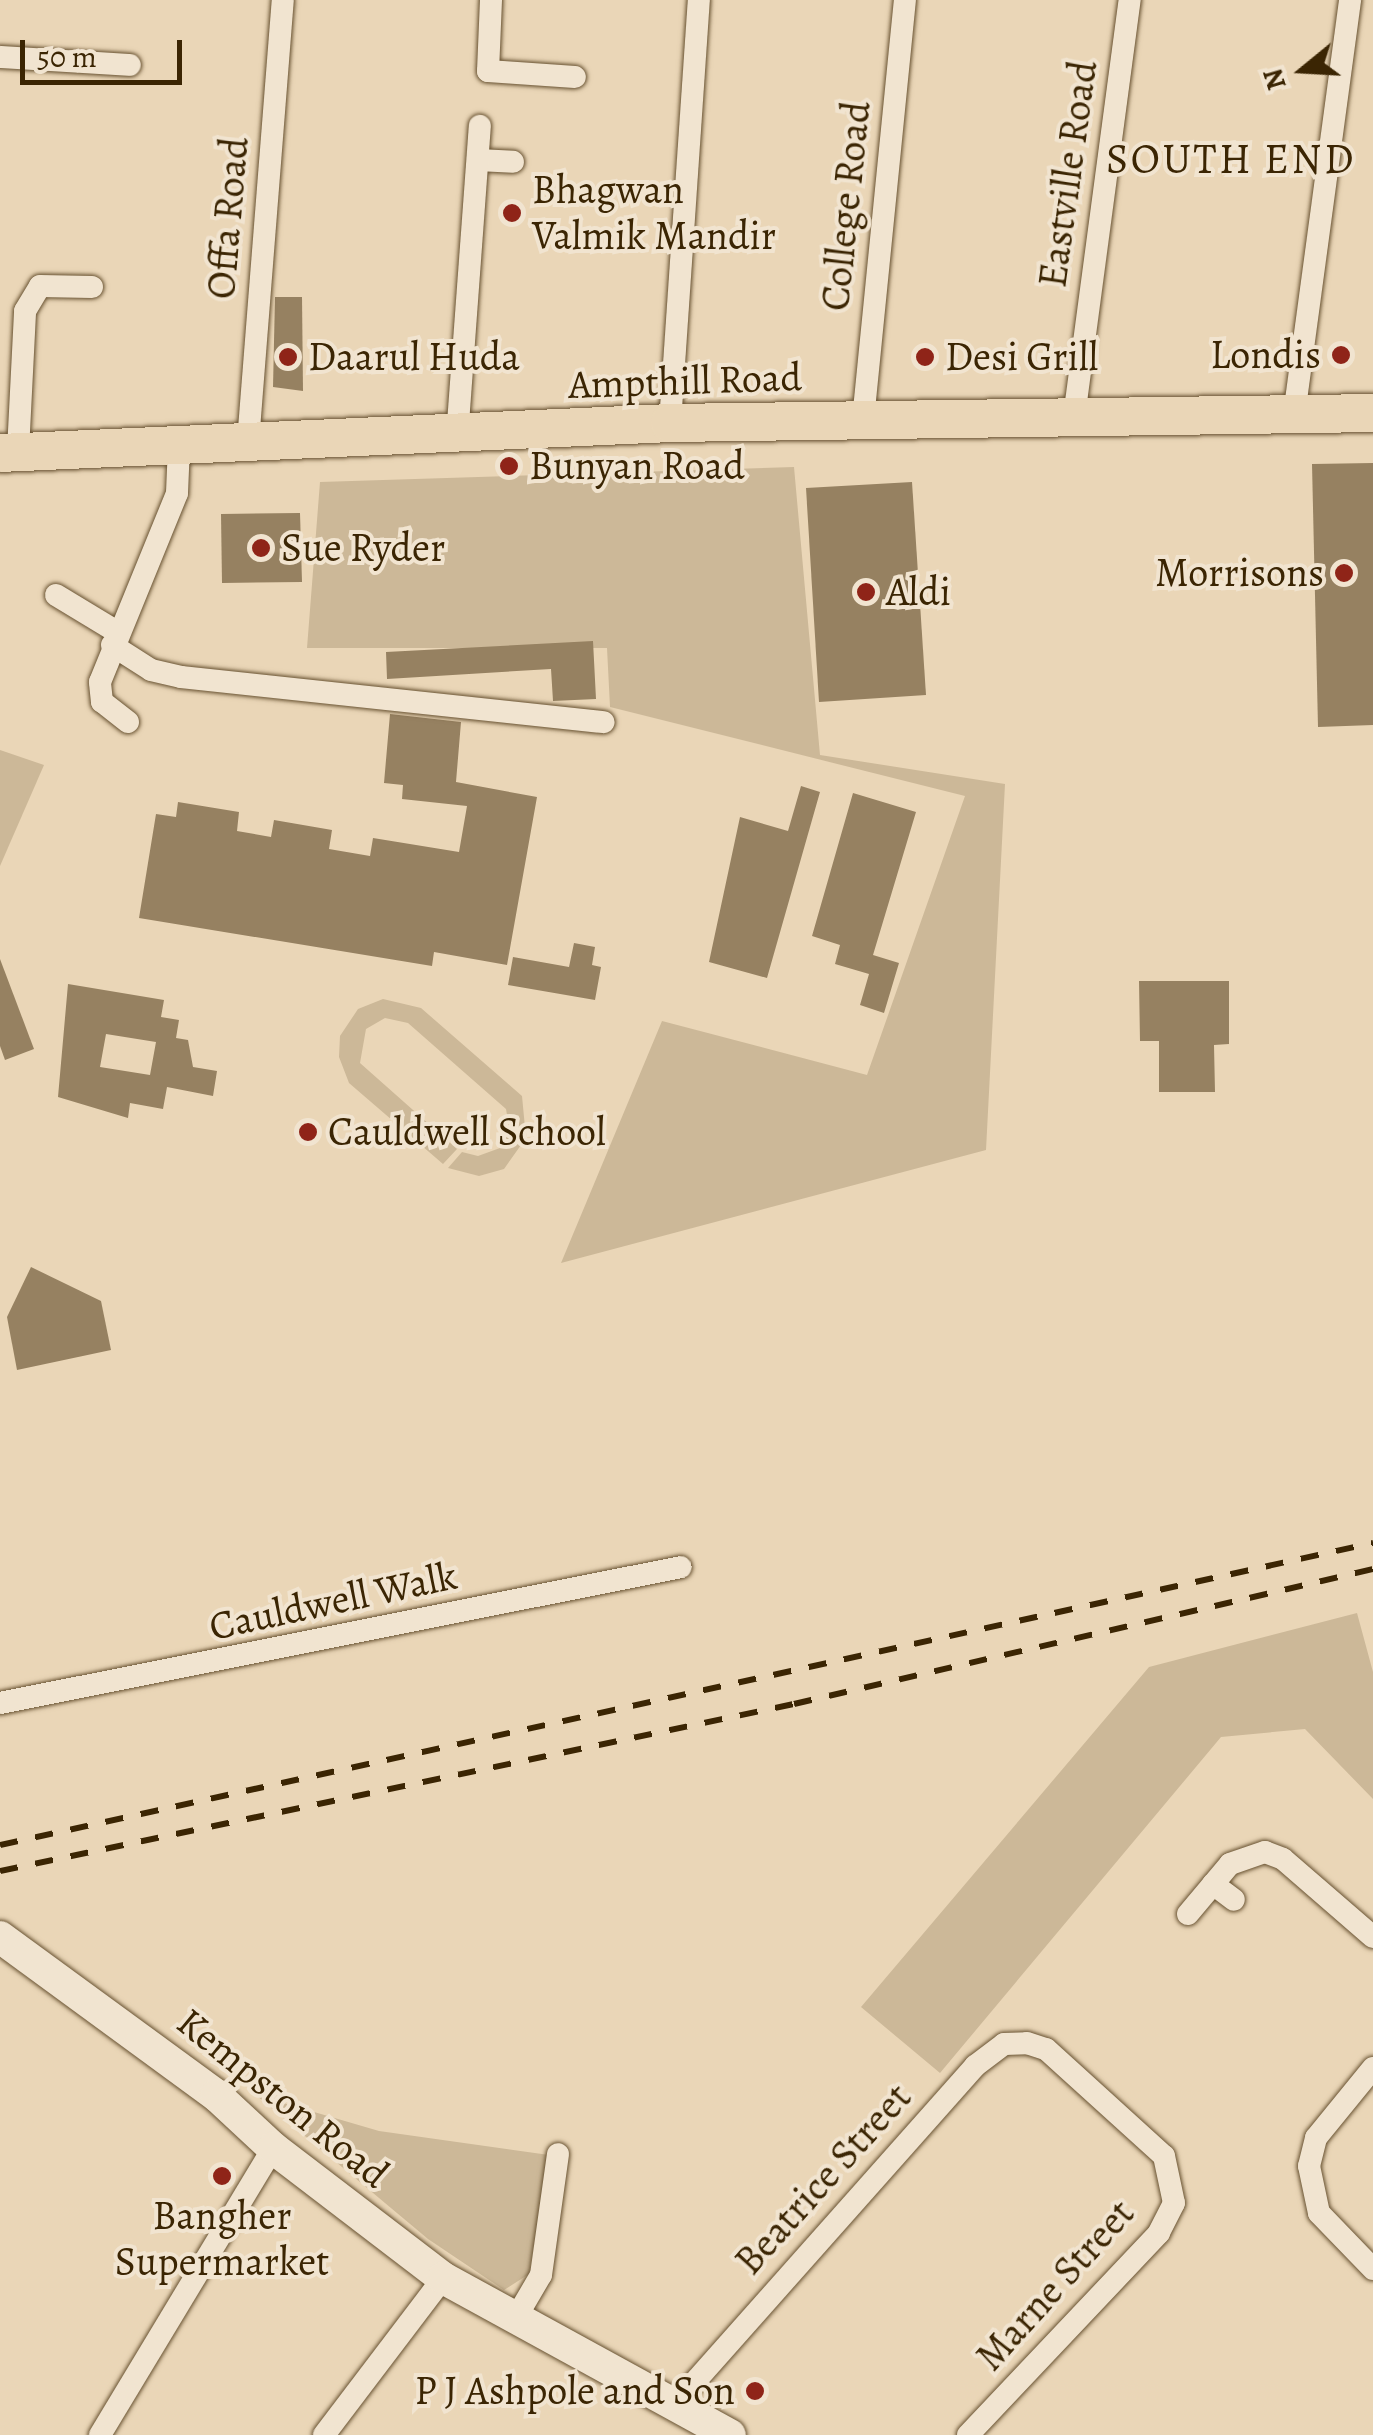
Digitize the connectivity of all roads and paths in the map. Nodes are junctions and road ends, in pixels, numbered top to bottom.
1 (283, 0) edge
2 (492, 0) edge
3 (699, 0) edge
4 (905, 0) edge
5 (1130, 0) edge
6 (1350, 0) edge
7 (0, 57) edge
8 (130, 64) dead end
9 (575, 77) dead end
10 (480, 126) dead end
11 (478, 160) junction
12 (512, 162) dead end
13 (92, 287) dead end
14 (1373, 413) edge
15 (1294, 416) junction
16 (1074, 417) junction
17 (863, 420) junction
18 (670, 424) junction
19 (457, 437) junction
20 (248, 442) junction
21 (179, 446) junction
22 (9, 452) edge
23 (56, 594) dead end
24 (115, 639) junction
25 (128, 722) dead end
26 (604, 722) dead end
27 (681, 1567) dead end
28 (0, 1703) edge
29 (1213, 1884) junction
30 (1234, 1900) dead end
31 (1188, 1914) dead end
32 (1373, 1937) edge
33 (0, 1938) edge
34 (1046, 2050) joint
35 (1373, 2068) edge
36 (273, 2148) junction
37 (558, 2154) dead end
38 (1373, 2269) edge
39 (442, 2278) junction
40 (514, 2322) junction
41 (676, 2403) junction
42 (100, 2435) edge
43 (324, 2435) edge
44 (730, 2435) edge
45 (968, 2435) edge

1 - 20 street, Offa Road
2 - 9 street
3 - 18 street
4 - 17 street, College Road
5 - 16 street, Eastville Road
6 - 15 street
7 - 8 street
10 - 11 street
11 - 12 street
11 - 19 street
13 - 22 street
14 - 15 main road, Ampthill Road
15 - 16 main road, Ampthill Road
16 - 17 main road, Ampthill Road
17 - 18 main road, Ampthill Road
18 - 19 main road, Ampthill Road
19 - 20 main road, Ampthill Road
20 - 21 main road, Ampthill Road
21 - 22 main road, Ampthill Road
21 - 24 street
23 - 24 street
24 - 25 street
24 - 26 street
27 - 28 street, Cauldwell Walk
29 - 30 street
29 - 31 street
29 - 32 street
33 - 36 main road, Kempston Road
34 - 41 street, Beatrice Street
34 - 45 street, Marne Street
35 - 38 street
36 - 39 main road, Kempston Road
36 - 42 street
37 - 40 street
39 - 40 main road, Kempston Road
39 - 43 street
40 - 41 main road, Kempston Road
41 - 44 main road, Kempston Road

